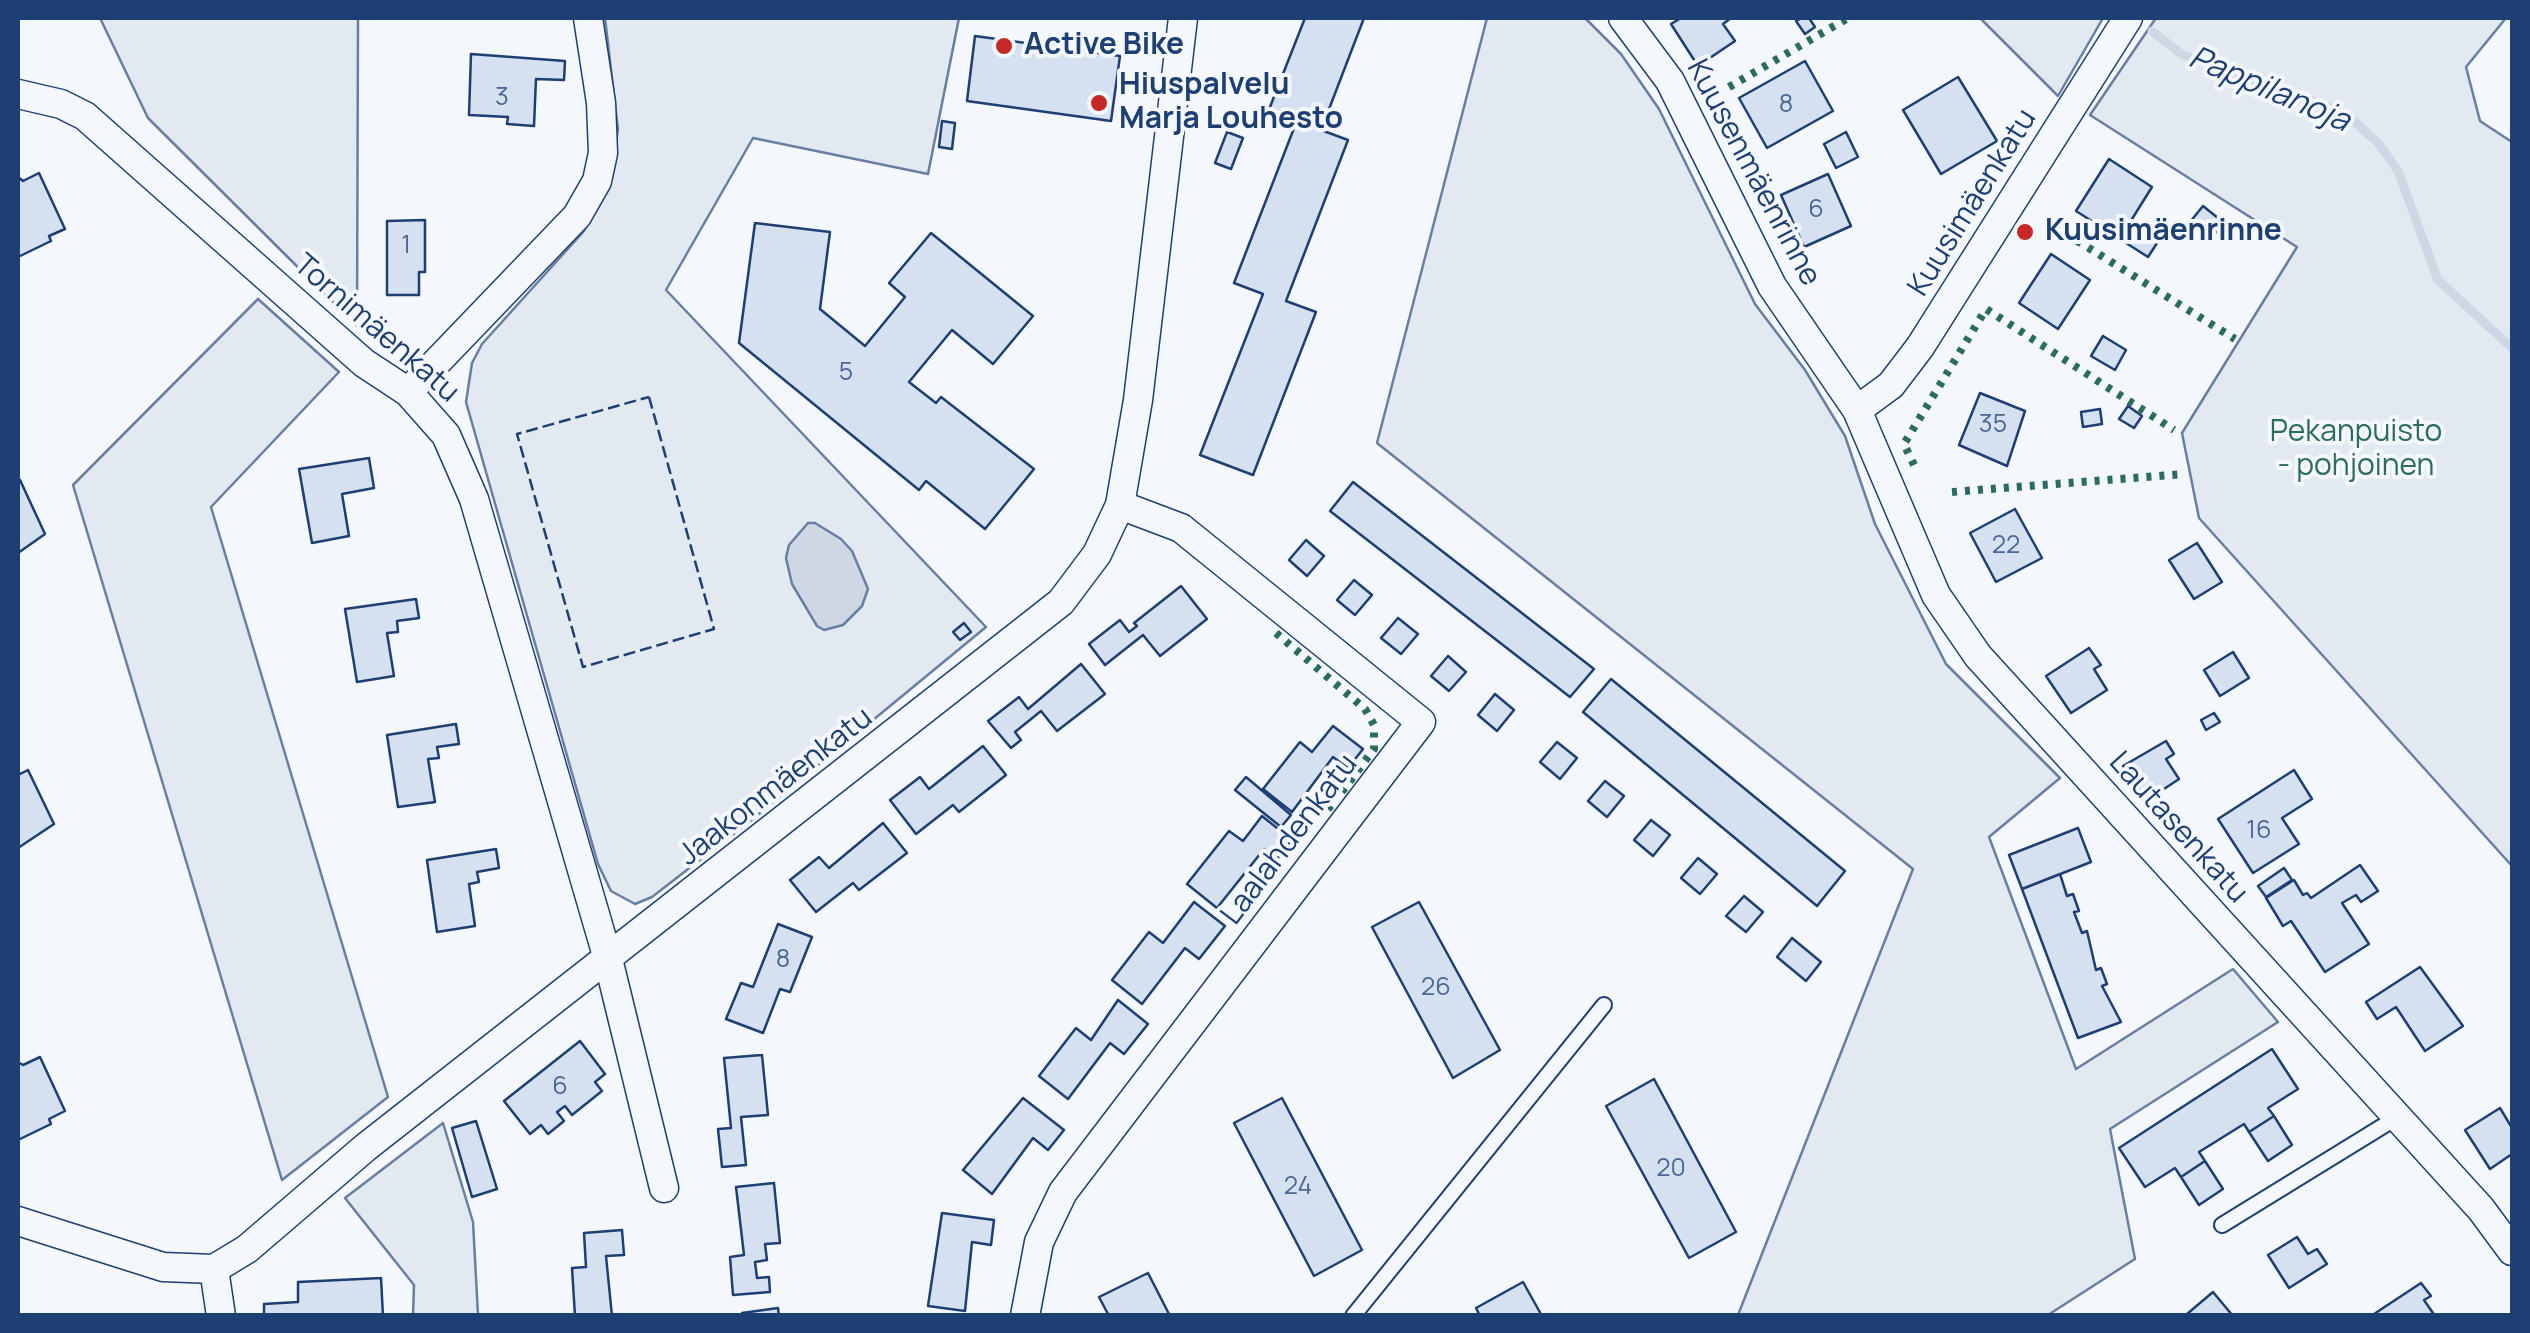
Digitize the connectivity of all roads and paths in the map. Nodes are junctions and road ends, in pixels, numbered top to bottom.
1 (588, 18) edge
2 (1183, 18) edge
3 (1623, 18) edge
4 (2128, 18) edge
5 (18, 94) edge
6 (408, 392) junction
7 (1858, 410) junction
8 (1120, 505) junction
9 (608, 959) junction
10 (1604, 1006) dead end
11 (2396, 1118) junction
12 (664, 1188) dead end
13 (18, 1220) edge
14 (2222, 1225) dead end
15 (2512, 1251) edge
16 (214, 1269) junction
17 (221, 1316) edge
18 (1025, 1316) edge
19 (1354, 1316) edge

1 - 6 street
2 - 8 street, Jaakonmäenkatu
3 - 7 street, Kuusenmäenrinne
4 - 7 street, Kuusimäenkatu
5 - 6 street, Tornimäenkatu
6 - 9 street, Tornimäenkatu
7 - 11 street, Lautasenkatu
8 - 9 street, Jaakonmäenkatu
8 - 18 street, Laalahdenkatu
9 - 12 street, Tornimäenkatu
9 - 16 street, Jaakonmäenkatu
10 - 19 lane
11 - 14 lane
11 - 15 street, Lautasenkatu
13 - 16 street
16 - 17 street

